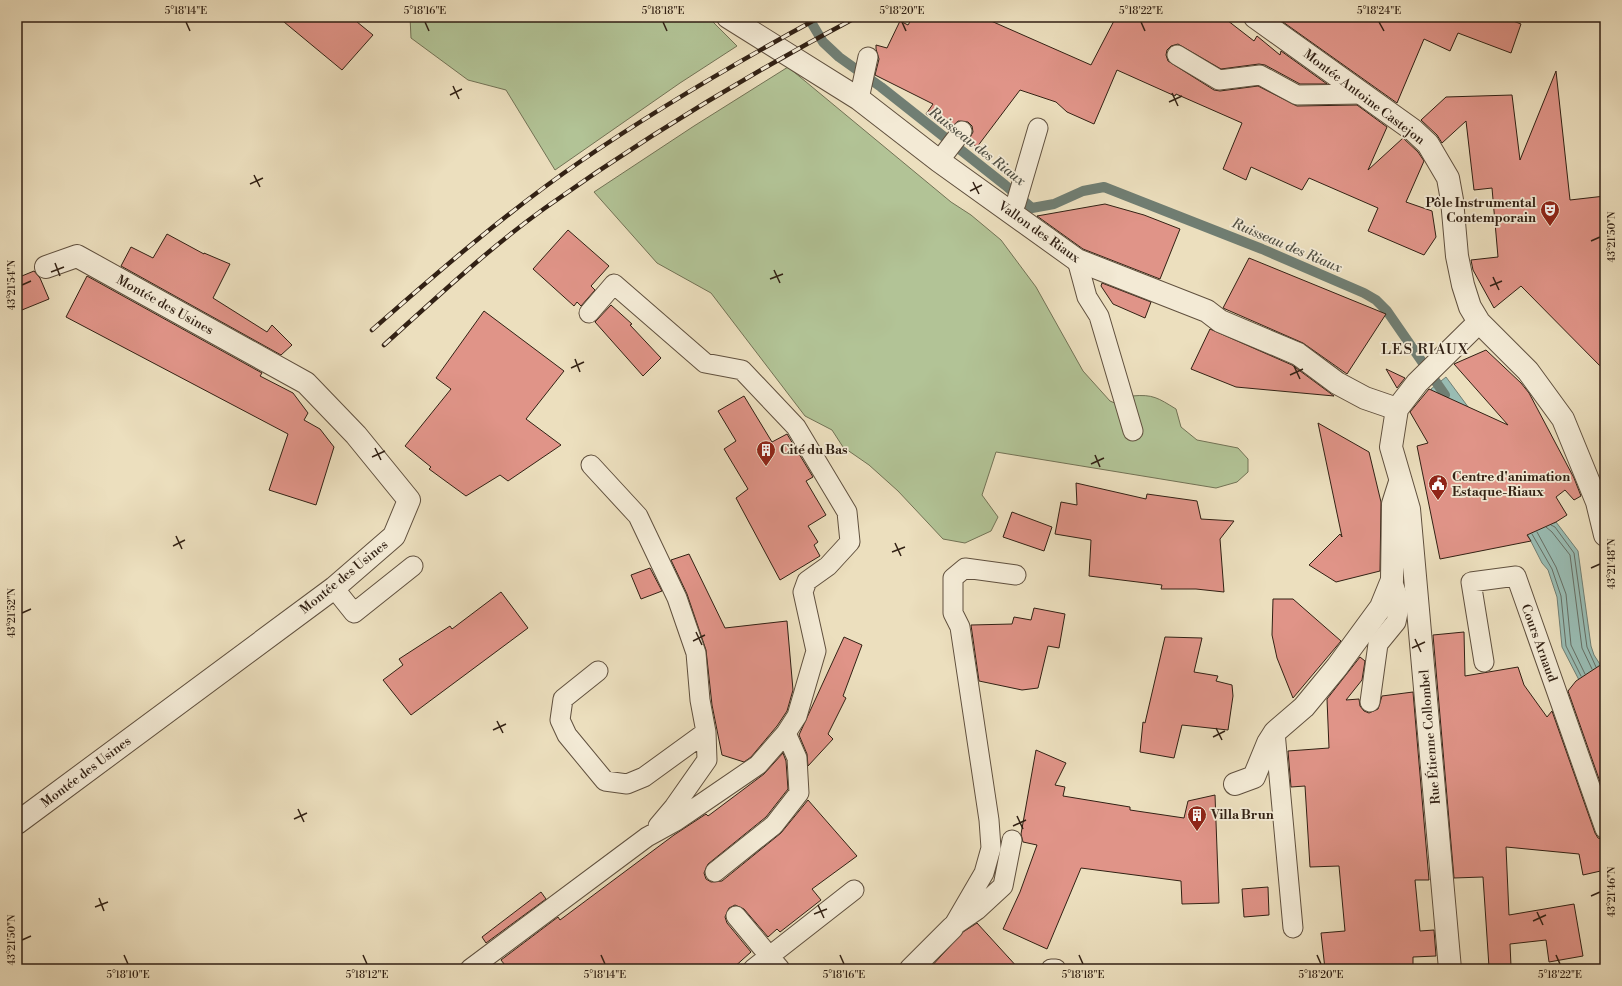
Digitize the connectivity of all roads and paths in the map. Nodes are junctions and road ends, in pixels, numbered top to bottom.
1 (1256, 17) edge
2 (733, 18) edge
3 (1177, 55) dead end
4 (868, 57) dead end
5 (860, 93) junction
6 (1363, 94) junction
7 (1038, 128) dead end
8 (962, 131) dead end
9 (944, 155) junction
10 (1013, 208) junction
11 (1077, 260) junction
12 (46, 267) dead end
13 (590, 312) dead end
14 (1479, 322) junction
15 (1397, 409) junction
16 (1133, 431) dead end
17 (591, 465) dead end
18 (1400, 482) junction
19 (1604, 530) edge
20 (413, 566) dead end
21 (1016, 575) dead end
22 (1392, 580) junction
23 (334, 588) junction
24 (1484, 662) dead end
25 (598, 671) dead end
26 (1370, 702) dead end
27 (706, 732) junction
28 (786, 732) junction
29 (1275, 732) junction
30 (1235, 784) dead end
31 (17, 823) edge
32 (1605, 829) edge
33 (647, 837) junction
34 (1012, 840) dead end
35 (715, 872) dead end
36 (854, 890) dead end
37 (736, 916) dead end
38 (952, 928) junction
39 (1293, 928) dead end
40 (774, 962) edge
41 (470, 969) edge
42 (753, 969) edge
43 (911, 969) edge
44 (1051, 969) edge
45 (1056, 969) edge
46 (1450, 969) edge

1 - 6 street, Montée Antoine Castejon
2 - 5 street, Vallon des Riaux
3 - 6 lane
4 - 5 lane
5 - 9 street, Vallon des Riaux
6 - 14 street, Montée Antoine Castejon
7 - 10 lane
8 - 9 lane
9 - 10 street, Vallon des Riaux
10 - 11 street, Vallon des Riaux
11 - 15 street, Vallon des Riaux
11 - 16 lane
12 - 23 street, Montée des Usines
13 - 28 lane
14 - 15 street
14 - 19 street, Montée Antoine Castejon
15 - 18 street, Rue Étienne Collombel
17 - 27 lane
18 - 22 street
18 - 46 street, Rue Étienne Collombel
20 - 23 lane
21 - 38 lane
22 - 26 lane
22 - 29 street
23 - 31 street, Montée des Usines
24 - 32 lane, Cours Arnaud
25 - 27 lane
27 - 33 lane
28 - 33 lane
28 - 35 lane
29 - 30 street
29 - 39 lane
33 - 41 lane
34 - 38 lane
36 - 40 lane
37 - 40 lane
38 - 43 street
40 - 42 lane
44 - 45 lane

